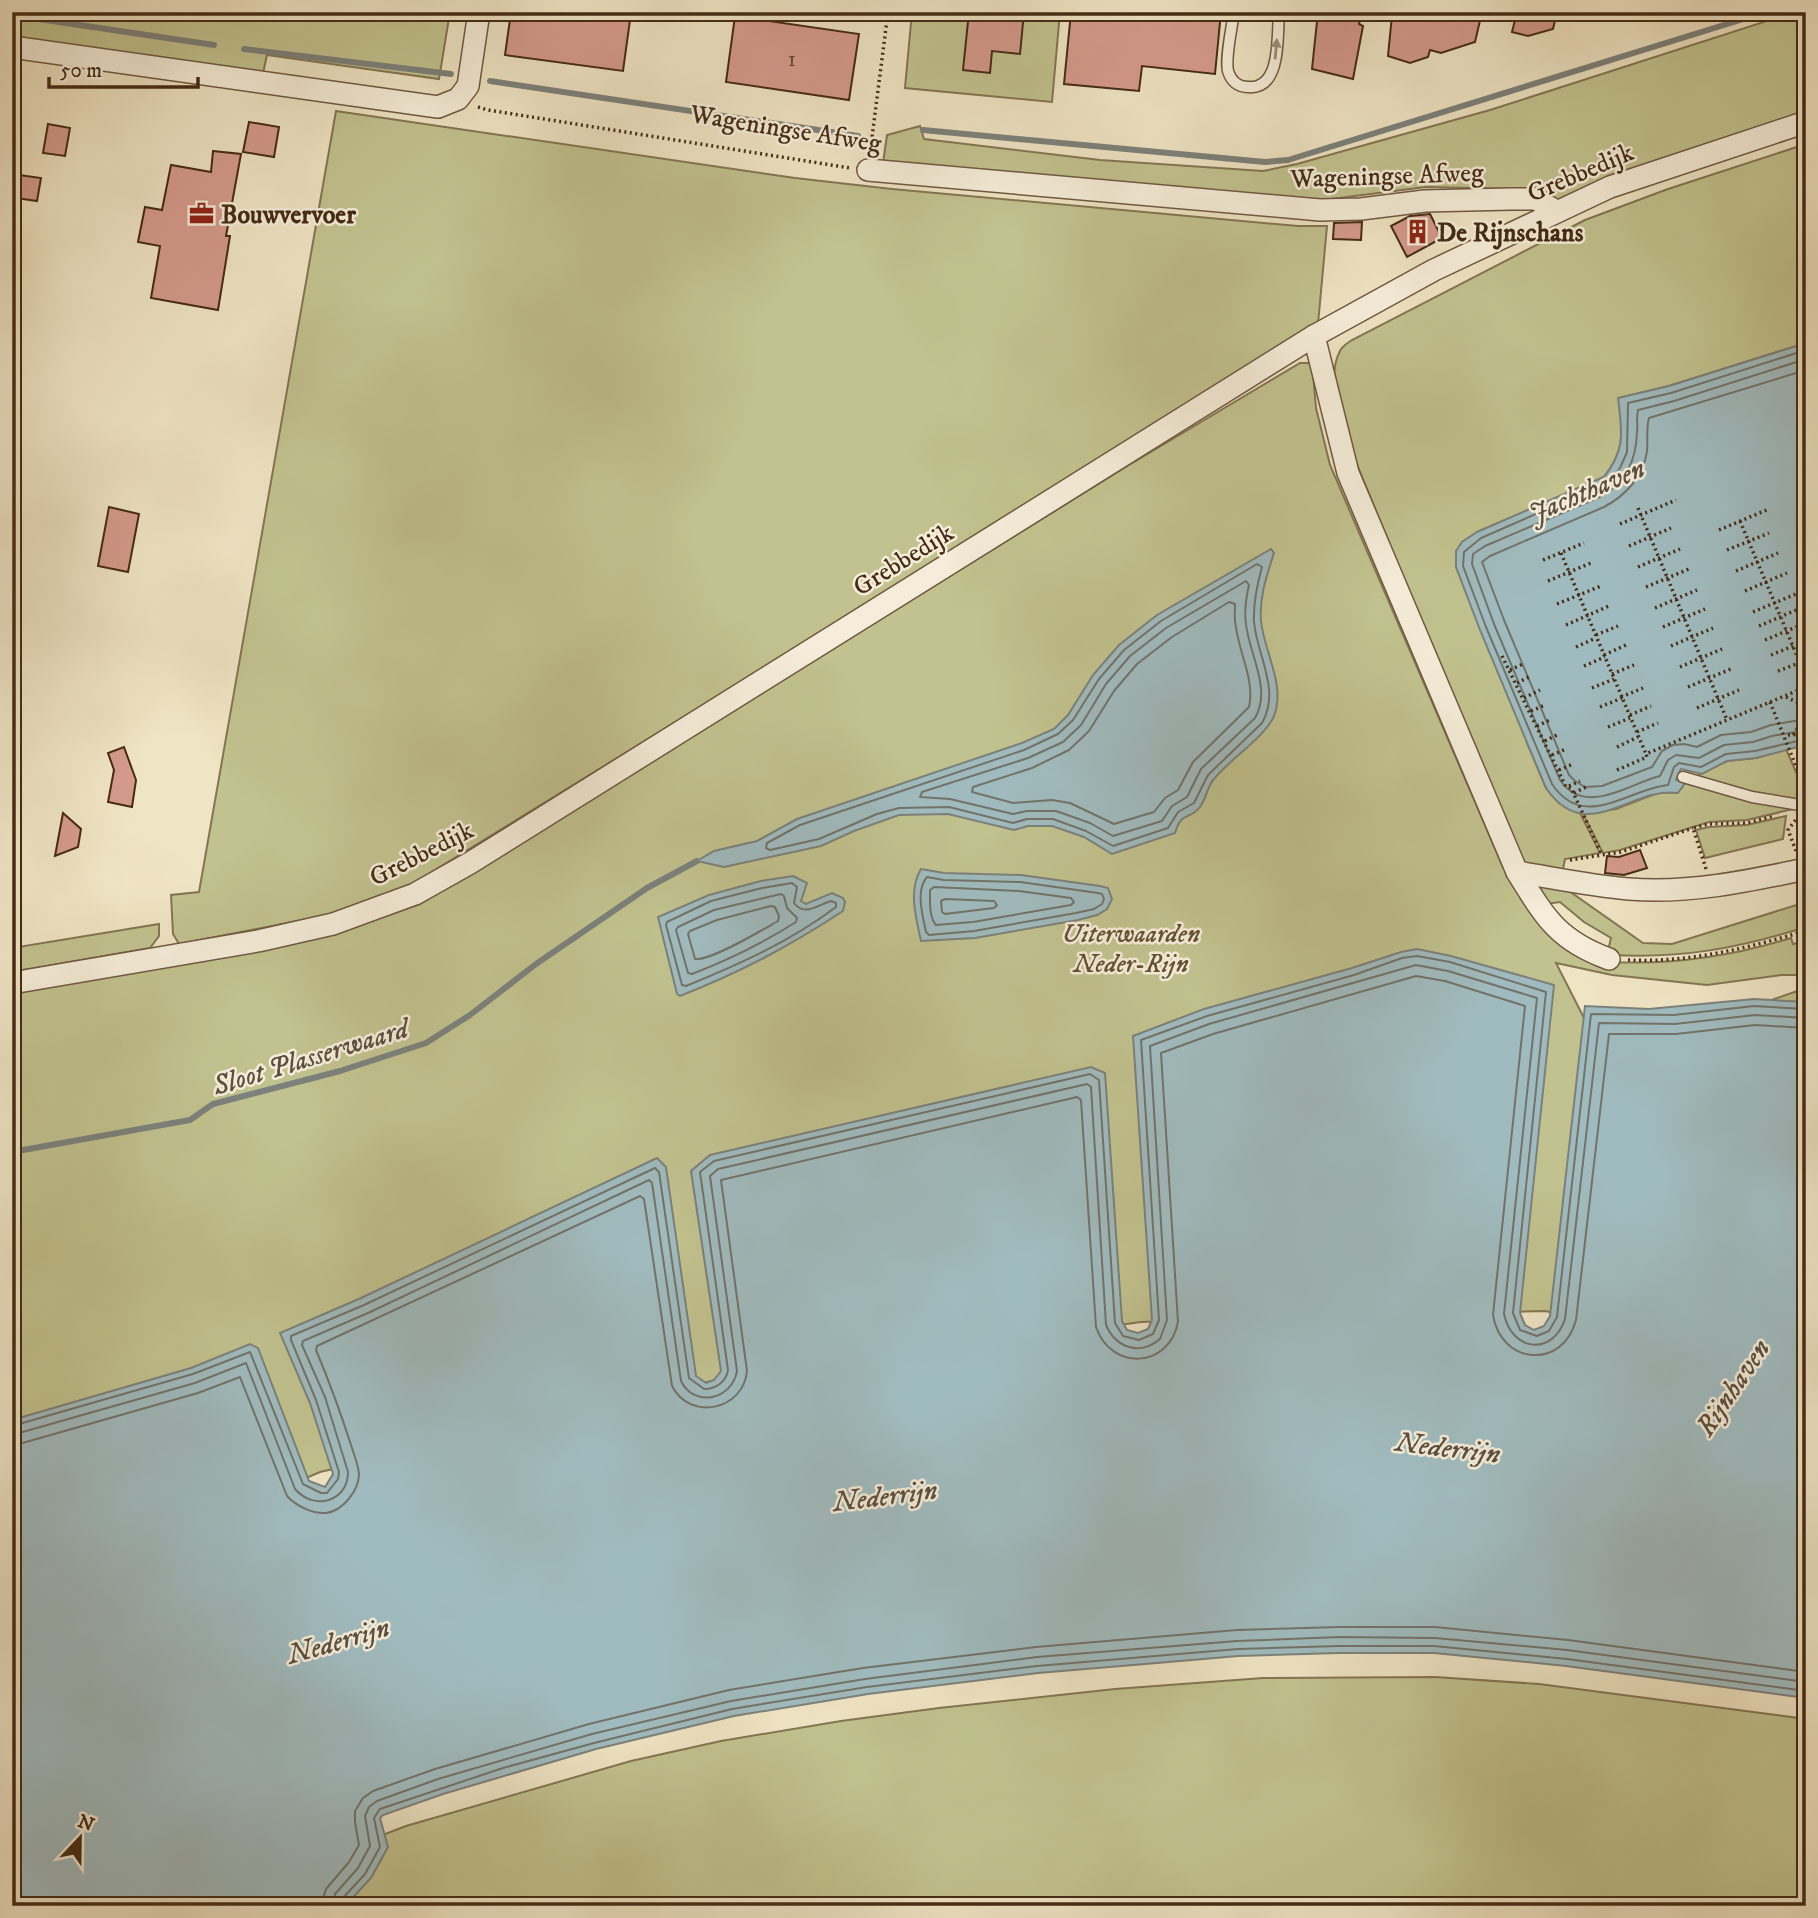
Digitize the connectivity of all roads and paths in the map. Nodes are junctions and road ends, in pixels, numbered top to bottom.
1 (479, 12) edge
2 (888, 12) edge
3 (1234, 12) edge
4 (1279, 12) edge
5 (12, 47) edge
6 (458, 99) junction
7 (1806, 122) edge
8 (868, 170) junction
9 (1556, 211) junction
10 (1314, 336) junction
11 (1676, 500) dead end
12 (1638, 508) dead end
13 (1769, 509) dead end
14 (1641, 514) junction
15 (1740, 521) junction
16 (1620, 524) dead end
17 (1671, 528) dead end
18 (1719, 530) dead end
19 (1769, 533) dead end
20 (1650, 537) junction
21 (1749, 541) junction
22 (1584, 543) dead end
23 (1629, 546) dead end
24 (1680, 549) dead end
25 (1727, 550) dead end
26 (1561, 553) junction
27 (1778, 553) dead end
28 (1659, 558) junction
29 (1543, 560) dead end
30 (1757, 562) junction
31 (1591, 563) dead end
32 (1638, 567) dead end
33 (1689, 569) dead end
34 (1736, 571) dead end
35 (1569, 572) junction
36 (1787, 573) dead end
37 (1668, 578) junction
38 (1548, 581) dead end
39 (1766, 582) junction
40 (1601, 586) dead end
41 (1646, 587) dead end
42 (1698, 590) dead end
43 (1745, 591) dead end
44 (1796, 594) dead end
45 (1578, 595) junction
46 (1676, 599) junction
47 (1774, 603) junction
48 (1557, 604) dead end
49 (1609, 606) dead end
50 (1655, 608) dead end
51 (1801, 608) dead end
52 (1705, 609) dead end
53 (1753, 612) dead end
54 (1587, 616) junction
55 (1781, 617) junction
56 (1684, 618) junction
57 (1806, 623) edge
58 (1566, 625) dead end
59 (1618, 626) dead end
60 (1759, 626) dead end
61 (1663, 627) dead end
62 (1713, 628) dead end
63 (1787, 631) junction
64 (1596, 637) junction
65 (1693, 637) junction
66 (1765, 640) dead end
67 (1806, 641) edge
68 (1626, 646) dead end
69 (1671, 646) dead end
70 (1793, 646) junction
71 (1576, 647) dead end
72 (1722, 649) dead end
73 (1772, 655) dead end
74 (1502, 656) dead end
75 (1604, 656) junction
76 (1701, 657) junction
77 (1800, 662) junction
78 (1525, 663) dead end
79 (1634, 665) dead end
80 (1584, 666) dead end
81 (1680, 667) dead end
82 (1731, 669) dead end
83 (1510, 670) junction
84 (1778, 671) dead end
85 (1531, 676) dead end
86 (1613, 676) junction
87 (1806, 677) edge
88 (1710, 678) junction
89 (1517, 683) junction
90 (1688, 687) dead end
91 (1592, 688) dead end
92 (1643, 688) dead end
93 (1804, 689) edge
94 (1539, 690) dead end
95 (1739, 690) dead end
96 (1784, 696) junction
97 (1524, 698) junction
98 (1622, 698) junction
99 (1718, 699) junction
100 (1770, 702) junction
101 (1545, 705) dead end
102 (1803, 705) dead end
103 (1651, 706) dead end
104 (1600, 707) dead end
105 (1697, 708) dead end
106 (1530, 712) junction
107 (1630, 716) junction
108 (1552, 719) dead end
109 (1805, 719) edge
110 (1727, 720) junction
111 (1658, 723) dead end
112 (1537, 726) junction
113 (1608, 727) dead end
114 (1559, 734) dead end
115 (1806, 734) edge
116 (1637, 735) junction
117 (1544, 741) junction
118 (1617, 747) dead end
119 (1566, 749) dead end
120 (1646, 754) junction
121 (1551, 756) junction
122 (1573, 764) dead end
123 (1617, 770) dead end
124 (1559, 771) junction
125 (1683, 777) dead end
126 (1580, 781) dead end
127 (1588, 786) dead end
128 (1566, 787) junction
129 (1806, 792) edge
130 (1573, 793) junction
131 (1805, 808) edge
132 (1693, 828) junction
133 (1805, 869) edge
134 (1517, 872) junction
135 (1709, 885) junction
136 (1805, 931) edge
137 (1609, 959) joint
138 (12, 983) edge

1 - 6 street
2 - 8 path
3 -> 4 lane
5 - 6 street
6 - 8 path, Wageningse Afweg
7 - 9 street, Grebbedijk
8 - 9 street, Wageningse Afweg
9 - 10 street, Grebbedijk
10 - 134 street
10 - 138 street, Grebbedijk
11 - 14 path
12 - 14 path
13 - 15 path
14 - 16 path
14 - 20 path
15 - 18 path
15 - 21 path
17 - 20 path
19 - 21 path
20 - 23 path
20 - 28 path
21 - 25 path
21 - 30 path
22 - 26 path
24 - 28 path
26 - 29 path
26 - 35 path
27 - 30 path
28 - 32 path
28 - 37 path
30 - 34 path
30 - 39 path
31 - 35 path
33 - 37 path
35 - 38 path
35 - 45 path
36 - 39 path
37 - 41 path
37 - 46 path
39 - 43 path
39 - 47 path
40 - 45 path
42 - 46 path
44 - 47 path
45 - 48 path
45 - 54 path
46 - 50 path
46 - 56 path
47 - 53 path
47 - 55 path
49 - 54 path
51 - 55 path
52 - 56 path
54 - 58 path
54 - 64 path
55 - 60 path
55 - 63 path
56 - 61 path
56 - 65 path
57 - 63 path
59 - 64 path
62 - 65 path
63 - 66 path
63 - 70 path
64 - 71 path
64 - 75 path
65 - 69 path
65 - 76 path
67 - 70 path
68 - 75 path
70 - 73 path
70 - 77 path
72 - 76 path
74 - 83 path
75 - 80 path
75 - 86 path
76 - 81 path
76 - 88 path
77 - 84 path
77 - 87 path
78 - 83 path
79 - 86 path
82 - 88 path
83 - 89 path
85 - 89 path
86 - 91 path
86 - 98 path
88 - 90 path
88 - 99 path
89 - 97 path
92 - 98 path
93 - 96 path
94 - 97 path
95 - 99 path
96 - 100 path
96 - 102 path
97 - 106 path
98 - 104 path
98 - 107 path
99 - 105 path
99 - 110 path
100 - 110 path
100 - 129 path
101 - 106 path
103 - 107 path
106 - 112 path
107 - 113 path
107 - 116 path
108 - 112 path
109 - 115 path
110 - 120 path
111 - 116 path
112 - 117 path
114 - 117 path
116 - 118 path
116 - 120 path
117 - 121 path
119 - 121 path
120 - 123 path
121 - 124 path
122 - 124 path
124 - 128 path
125 - 131 lane
126 - 128 path
127 - 130 path
128 - 130 path
130 - 132 path
131 - 132 path
131 - 133 path
132 - 135 path
133 - 135 street
134 - 135 street
134 - 137 street
136 - 137 path

